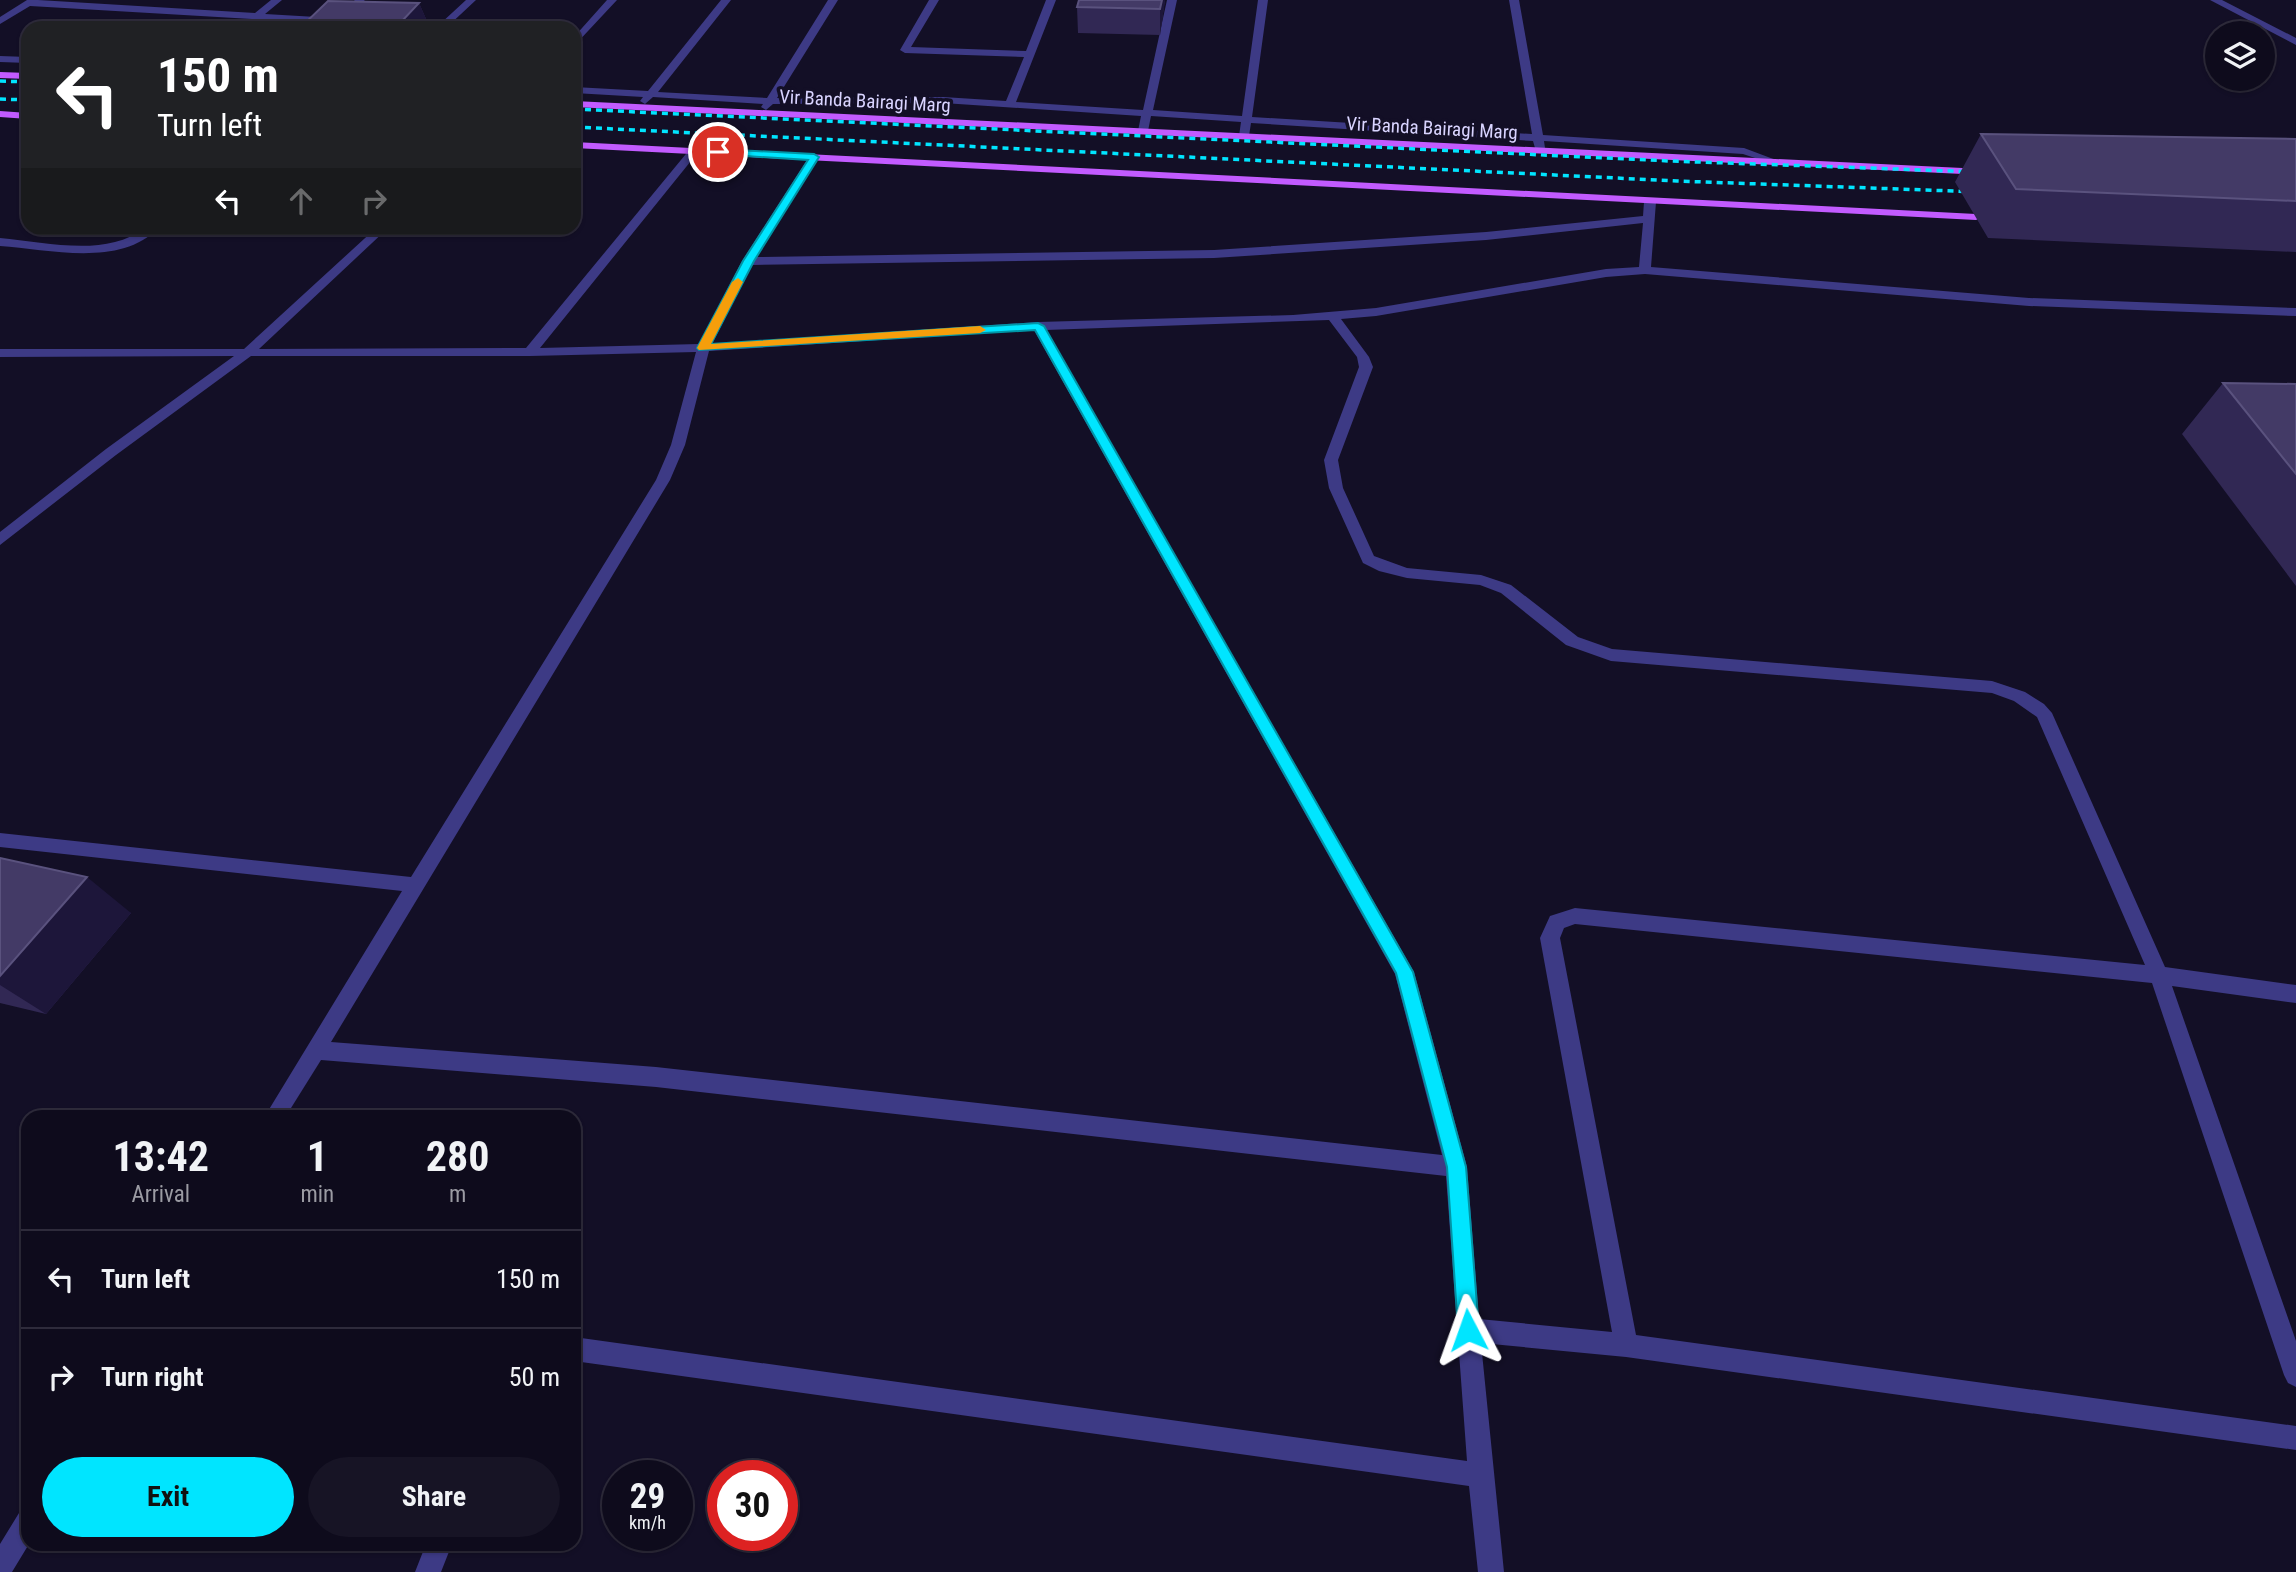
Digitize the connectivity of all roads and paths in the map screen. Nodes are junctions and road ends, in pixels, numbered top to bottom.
1 (127, 0) edge
2 (277, 0) edge
3 (360, 0) edge
4 (471, 0) edge
5 (612, 0) edge
6 (726, 0) edge
7 (833, 0) edge
8 (934, 0) edge
9 (1051, 0) edge
10 (1172, 0) edge
11 (1263, 0) edge
12 (1514, 0) edge
13 (2215, 0) edge
14 (30, 2) edge
15 (114, 8) junction
16 (256, 17) junction
17 (0, 21) edge
18 (294, 21) edge
19 (336, 21) edge
20 (448, 21) edge
21 (581, 35) edge
22 (2296, 42) edge
23 (1029, 54) junction
24 (0, 59) edge
25 (21, 60) edge
26 (0, 75) edge
27 (21, 76) edge
28 (581, 90) edge
29 (651, 94) junction
30 (770, 101) junction
31 (581, 104) edge
32 (1010, 104) junction
33 (641, 107) junction
34 (1148, 112) junction
35 (762, 113) junction
36 (0, 114) edge
37 (21, 116) edge
38 (1247, 118) junction
39 (1143, 131) junction
40 (1244, 136) junction
41 (1538, 137) junction
42 (581, 145) edge
43 (1540, 150) junction
44 (694, 151) junction
45 (814, 157) junction
46 (1776, 162) junction
47 (1997, 173) edge
48 (1650, 202) junction
49 (1976, 218) dead end
50 (1649, 219) junction
51 (142, 235) edge
52 (374, 235) edge
53 (0, 242) edge
54 (748, 261) junction
55 (1645, 270) junction
56 (2296, 312) edge
57 (1333, 317) junction
58 (1038, 326) junction
59 (703, 348) junction
60 (530, 352) junction
61 (0, 353) edge
62 (247, 353) junction
63 (0, 540) edge
64 (0, 840) edge
65 (416, 885) junction
66 (2159, 975) junction
67 (2296, 994) edge
68 (315, 1050) junction
69 (279, 1110) edge
70 (1456, 1167) junction
71 (1468, 1330) junction
72 (1626, 1345) junction
73 (581, 1350) edge
74 (2296, 1375) edge
75 (2296, 1438) edge
76 (1480, 1475) junction
77 (21, 1534) edge
78 (436, 1551) edge
79 (0, 1568) edge
80 (428, 1572) edge
81 (1491, 1572) edge

1 - 15 street
2 - 16 street
3 - 19 street
4 - 20 street
5 - 21 street
6 - 29 street
7 - 30 street
8 - 23 street
9 - 23 street
10 - 34 street
11 - 38 street
12 - 41 street
13 - 22 street
14 - 15 street
14 - 17 street
15 - 16 street
16 - 18 street
23 - 32 street
24 - 25 street
26 - 27 main road
28 - 29 street
29 - 30 street
29 - 33 street
30 - 32 street
30 - 35 street
31 - 33 main road, Vir Banda Bairagi Marg
32 - 34 street
33 - 35 main road, Vir Banda Bairagi Marg
34 - 38 street
34 - 39 street
35 - 39 main road, Vir Banda Bairagi Marg
36 - 37 main road
38 - 40 street
38 - 41 street
39 - 40 main road, Vir Banda Bairagi Marg
40 - 43 main road, Vir Banda Bairagi Marg
41 - 43 street
41 - 46 street
42 - 44 main road
43 - 46 main road, Vir Banda Bairagi Marg
44 - 45 main road
44 - 60 street
45 - 48 main road
45 - 54 street
46 - 47 main road, Vir Banda Bairagi Marg
48 - 49 main road
48 - 50 street
50 - 54 street
50 - 55 street
51 - 53 street
52 - 62 street
54 - 59 street
55 - 56 street
55 - 57 street
57 - 58 street
57 - 66 street
58 - 59 street
58 - 70 street
59 - 60 street
59 - 65 street
60 - 62 street
61 - 62 street
62 - 63 street
64 - 65 street
65 - 68 street
66 - 67 street
66 - 72 street
66 - 74 street
68 - 69 street
68 - 70 street
70 - 71 street
71 - 72 street
71 - 76 street
72 - 75 street
73 - 76 street
76 - 81 street
77 - 79 street
78 - 80 street

